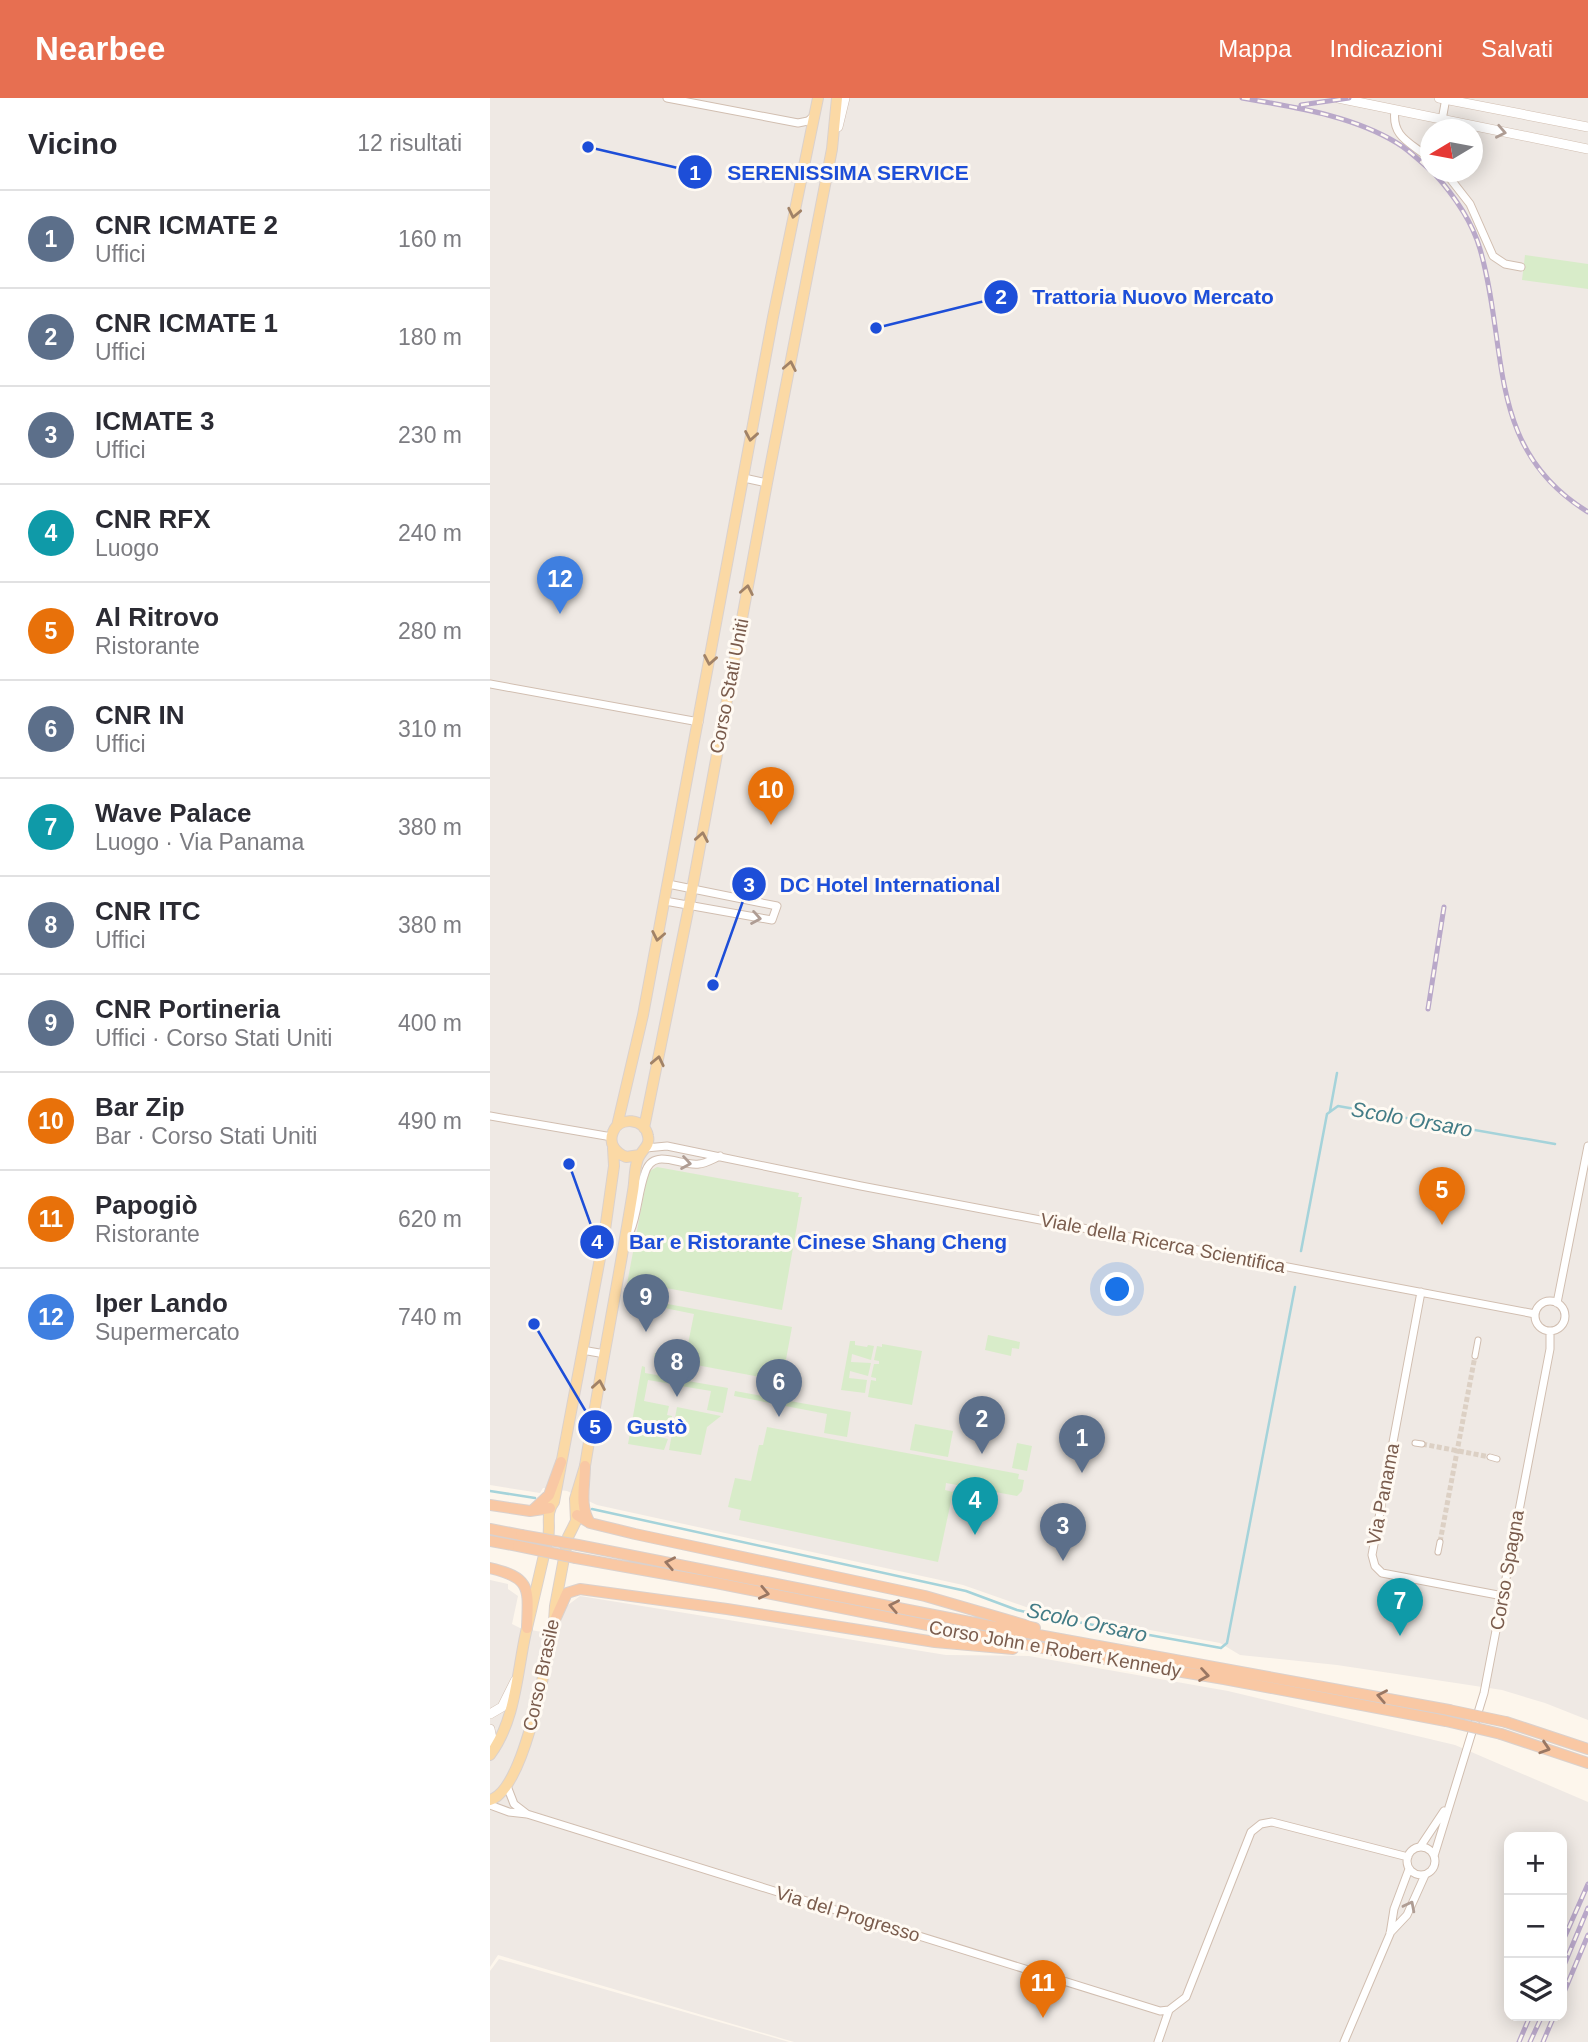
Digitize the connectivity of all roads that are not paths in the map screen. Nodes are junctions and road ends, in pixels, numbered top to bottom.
1 (667, 98) edge
2 (837, 98) edge
3 (845, 98) edge
4 (1338, 98) edge
5 (1444, 98) edge
6 (816, 104) edge
7 (1395, 110) junction
8 (1437, 119) edge
9 (1442, 119) edge
10 (798, 123) junction
11 (1588, 127) edge
12 (1483, 128) edge
13 (809, 139) junction
14 (832, 149) junction
15 (1588, 149) edge
16 (1420, 151) edge
17 (1453, 182) edge
18 (1521, 267) dead end
19 (744, 478) junction
20 (767, 483) junction
21 (490, 684) edge
22 (699, 722) junction
23 (668, 884) junction
24 (692, 889) junction
25 (665, 901) junction
26 (689, 906) junction
27 (490, 1116) edge
28 (617, 1126) junction
29 (646, 1131) junction
30 (612, 1142) junction
31 (667, 1146) junction
32 (1588, 1146) edge
33 (643, 1152) junction
34 (720, 1156) junction
35 (627, 1238) junction
36 (1421, 1292) junction
37 (1557, 1303) junction
38 (1535, 1314) junction
39 (1550, 1332) junction
40 (1478, 1340) dead end
41 (582, 1350) junction
42 (605, 1353) junction
43 (1475, 1356) tunnel mouth
44 (1490, 1457) tunnel mouth
45 (1497, 1459) dead end
46 (561, 1462) junction
47 (585, 1466) junction
48 (490, 1505) edge
49 (551, 1510) junction
50 (532, 1511) junction
51 (576, 1512) junction
52 (590, 1523) junction
53 (490, 1529) edge
54 (490, 1541) edge
55 (1440, 1542) tunnel mouth
56 (1438, 1552) dead end
57 (490, 1568) edge
58 (1503, 1596) junction
59 (554, 1622) junction
60 (527, 1628) junction
61 (1098, 1645) junction
62 (1063, 1652) junction
63 (516, 1680) junction
64 (490, 1714) edge
65 (1448, 1715) junction
66 (490, 1730) edge
67 (490, 1748) edge
68 (1588, 1749) edge
69 (490, 1755) edge
70 (1588, 1763) edge
71 (507, 1786) junction
72 (490, 1803) edge
73 (1448, 1805) junction
74 (527, 1814) junction
75 (1420, 1847) junction
76 (1434, 1856) junction
77 (1408, 1857) junction
78 (1409, 1869) junction
79 (1425, 1875) junction
80 (1390, 1934) junction
81 (1169, 2010) junction
82 (1158, 2042) edge
83 (1344, 2042) edge

1 - 10 street
2 - 14 main road, Corso Stati Uniti
3 - 14 street
4 - 7 street
5 - 9 street
5 - 11 street
6 - 10 street, Corso Stati Uniti
6 - 13 main road, Corso Stati Uniti
7 - 8 street
7 - 16 street
10 - 13 street
12 -> 15 street
13 -> 19 main road, Corso Stati Uniti
20 -> 14 main road, Corso Stati Uniti
17 - 18 street
19 - 20 street
19 -> 22 main road, Corso Stati Uniti
24 -> 20 main road, Corso Stati Uniti
21 - 22 street, Corso Stati Uniti
22 - 23 main road, Corso Stati Uniti
23 - 24 street
23 - 25 main road, Corso Stati Uniti
24 - 26 main road, Corso Stati Uniti
26 -> 24 street
25 - 26 street
25 -> 28 main road, Corso Stati Uniti
29 -> 26 main road, Corso Stati Uniti
27 - 30 street
28 - 29 main road
28 - 30 main road
29 - 31 street, Viale della Ricerca Scientifica
29 - 33 main road
30 - 33 main road
30 - 41 main road
31 - 33 street, Viale della Ricerca Scientifica
31 - 34 street, Viale della Ricerca Scientifica
32 - 37 street, Corso Spagna
33 - 35 main road
35 -> 34 street
34 - 36 street, Viale della Ricerca Scientifica
35 - 42 main road
36 - 38 street, Viale della Ricerca Scientifica
36 - 58 street, Via Panama
37 - 38 street
37 - 39 street, Corso Spagna
38 - 39 street
39 - 58 street, Corso Spagna
40 - 43 street
41 - 42 street
41 - 46 main road
47 -> 42 main road
44 - 45 street
46 - 49 main road
46 - 50 highway
47 - 51 main road
47 - 52 highway
48 - 50 highway
49 - 50 highway
49 - 51 main road
49 - 60 main road, Corso Brasile
51 - 52 highway
51 - 59 main road, Corso Brasile
52 - 61 highway
61 -> 53 highway, Corso John e Robert Kennedy, bridge
54 -> 62 highway, Corso John e Robert Kennedy, bridge
55 - 56 street
57 - 60 highway
58 - 73 street, Corso Spagna
59 - 62 highway
59 - 71 main road, Corso Brasile
60 - 63 main road, Corso Brasile
65 -> 61 highway, Corso John e Robert Kennedy
62 -> 65 highway, Corso John e Robert Kennedy
63 - 64 street
63 - 69 main road, Corso Brasile
65 - 68 highway, Corso John e Robert Kennedy, bridge
65 -> 70 highway, Corso John e Robert Kennedy, bridge
66 - 67 street
71 - 72 main road, Corso Brasile
71 - 74 street
72 - 74 street, Via del Progresso
73 - 75 street, Corso Spagna
73 - 76 street, Corso Spagna
74 - 81 street, Via del Progresso
75 - 76 street
75 - 77 street, Corso Spagna
76 - 79 street, Corso Spagna
77 - 78 street, Corso Spagna
77 - 81 street
78 - 79 street
78 - 80 street, Corso Spagna
80 -> 79 street, Corso Spagna
80 - 83 street, Corso Spagna
81 - 82 street

